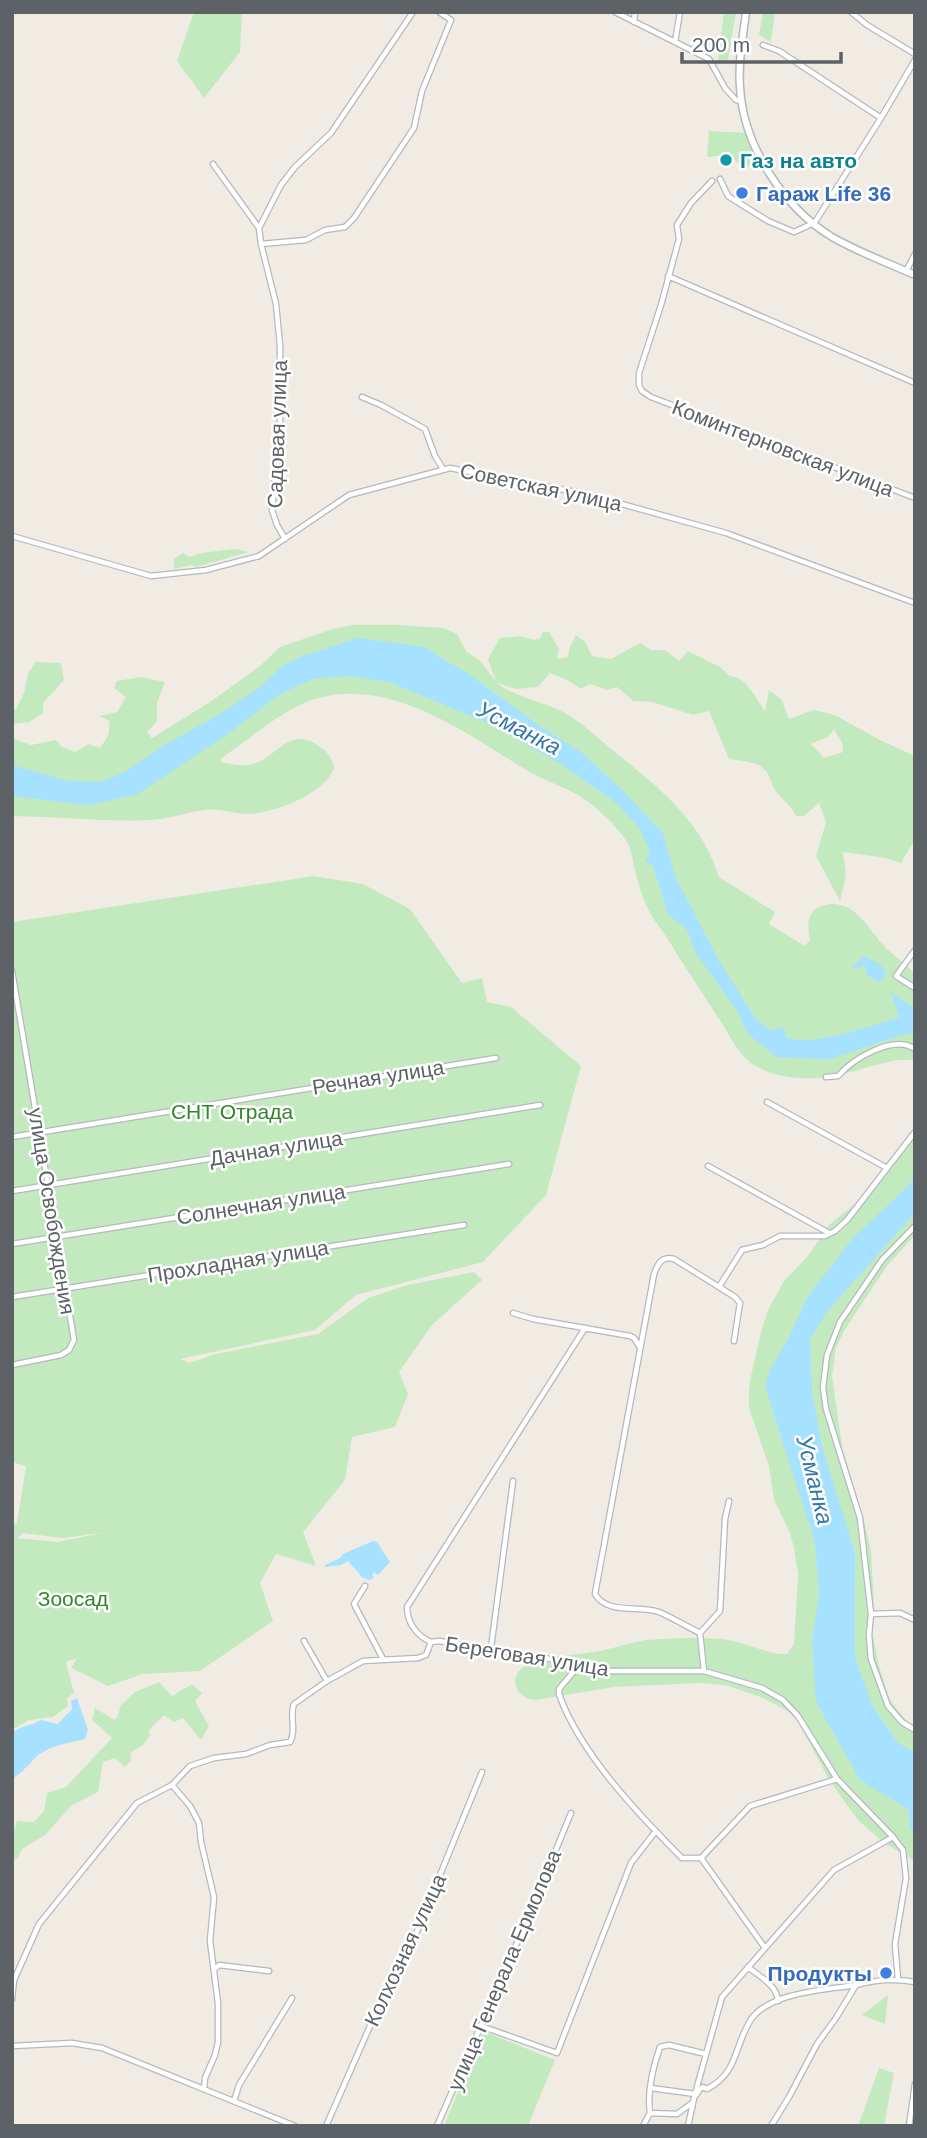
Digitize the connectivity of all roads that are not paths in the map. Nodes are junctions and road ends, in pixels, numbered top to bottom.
1 (413, 12) edge
2 (439, 12) edge
3 (615, 12) edge
4 (635, 12) edge
5 (680, 12) edge
6 (746, 12) edge
7 (851, 12) edge
8 (634, 22) junction
9 (675, 42) junction
10 (763, 45) dead end
11 (915, 54) edge
12 (915, 60) edge
13 (741, 101) junction
14 (881, 118) junction
15 (214, 164) dead end
16 (720, 179) dead end
17 (712, 181) dead end
18 (814, 223) junction
19 (259, 228) junction
20 (261, 244) junction
21 (915, 254) edge
22 (906, 271) junction
23 (915, 275) edge
24 (668, 276) junction
25 (915, 383) edge
26 (362, 397) dead end
27 (443, 469) junction
28 (915, 498) edge
29 (12, 536) edge
30 (285, 539) junction
31 (915, 603) edge
32 (915, 950) edge
33 (12, 971) edge
34 (915, 988) edge
35 (915, 1049) edge
36 (496, 1058) dead end
37 (826, 1077) dead end
38 (767, 1102) dead end
39 (541, 1105) dead end
40 (915, 1132) edge
41 (39, 1133) junction
42 (12, 1137) edge
43 (509, 1164) dead end
44 (708, 1166) dead end
45 (887, 1168) junction
46 (48, 1185) junction
47 (12, 1191) edge
48 (464, 1224) dead end
49 (915, 1226) edge
50 (830, 1233) junction
51 (57, 1237) junction
52 (12, 1244) edge
53 (719, 1287) junction
54 (65, 1289) junction
55 (12, 1297) edge
56 (513, 1313) dead end
57 (585, 1328) junction
58 (734, 1341) dead end
59 (640, 1348) junction
60 (12, 1365) edge
61 (513, 1481) dead end
62 (729, 1501) dead end
63 (365, 1586) dead end
64 (871, 1614) junction
65 (915, 1620) edge
66 (700, 1633) junction
67 (304, 1641) dead end
68 (431, 1642) junction
69 (491, 1648) junction
70 (383, 1659) junction
71 (581, 1664) junction
72 (704, 1671) junction
73 (327, 1681) junction
74 (915, 1730) edge
75 (482, 1772) dead end
76 (837, 1779) junction
77 (172, 1785) junction
78 (571, 1813) dead end
79 (655, 1832) junction
80 (893, 1837) junction
81 (701, 1858) junction
82 (765, 1948) junction
83 (748, 1967) junction
84 (214, 1971) junction
85 (270, 1971) dead end
86 (898, 1979) junction
87 (915, 1982) edge
88 (856, 1985) junction
89 (292, 1998) dead end
90 (12, 1999) edge
91 (778, 2001) junction
92 (481, 2026) junction
93 (12, 2046) edge
94 (706, 2054) junction
95 (915, 2084) edge
96 (651, 2088) junction
97 (204, 2089) junction
98 (695, 2094) junction
99 (234, 2101) junction
100 (692, 2104) junction
101 (650, 2113) junction
102 (295, 2126) edge
103 (326, 2126) edge
104 (437, 2126) edge
105 (643, 2126) edge
106 (688, 2126) edge
107 (771, 2126) edge
108 (909, 2126) edge

1 - 19 street
2 - 20 street
3 - 8 street
4 - 8 street
5 - 9 street
6 - 13 street
7 - 11 street
8 - 9 street
9 - 13 street
10 - 14 street
12 - 14 street
13 - 18 street
14 - 18 street
15 - 19 street, Садовая улица
16 - 18 street
17 - 24 street
18 - 22 street
19 - 20 street, Садовая улица
20 - 30 street, Садовая улица
21 - 22 street
22 - 23 street
24 - 25 street
24 - 28 street, Коминтерновская улица
26 - 27 street
27 - 30 street, Советская улица
27 - 31 street, Советская улица
29 - 30 street, Советская улица
32 - 34 street
33 - 41 street, улица Освобождения
35 - 37 street
36 - 41 street, Речная улица
38 - 45 street
39 - 46 street, Дачная улица
40 - 45 street
41 - 42 street, Речная улица
41 - 46 street, улица Освобождения
43 - 51 street, Солнечная улица
44 - 50 street
45 - 50 street
46 - 47 street, Дачная улица
46 - 51 street, улица Освобождения
48 - 54 street, Прохладная улица
49 - 64 street
50 - 53 street
51 - 52 street, Солнечная улица
51 - 54 street, улица Освобождения
53 - 58 street
53 - 59 street
54 - 55 street, Прохладная улица
54 - 60 street, улица Освобождения
56 - 57 street
57 - 59 street
57 - 68 street
59 - 66 street
61 - 69 street
62 - 66 street
63 - 70 street
64 - 65 street
64 - 74 street
66 - 72 street
67 - 73 street
68 - 69 street, Береговая улица
68 - 70 street, Береговая улица
69 - 71 street, Береговая улица
70 - 73 street, Береговая улица
71 - 72 street, Береговая улица
71 - 79 street
72 - 76 street, Береговая улица
73 - 77 street
75 - 103 street, Колхозная улица
76 - 80 street, Береговая улица
76 - 81 street
77 - 84 street
77 - 90 street
78 - 92 street, улица Генерала Ермолова
79 - 81 street
79 - 92 street
80 - 82 street
80 - 86 street, Береговая улица
81 - 82 street
82 - 83 street
83 - 91 street
83 - 94 street
84 - 85 street
84 - 97 street
86 - 87 street
86 - 88 street
88 - 91 street
88 - 107 street
89 - 99 street
91 - 100 street
92 - 104 street, улица Генерала Ермолова
93 - 97 street
94 - 96 street
94 - 98 street
95 - 108 street
96 - 98 street
96 - 101 street
97 - 99 street
98 - 100 street
99 - 102 street
100 - 101 street
100 - 106 street
101 - 105 street

